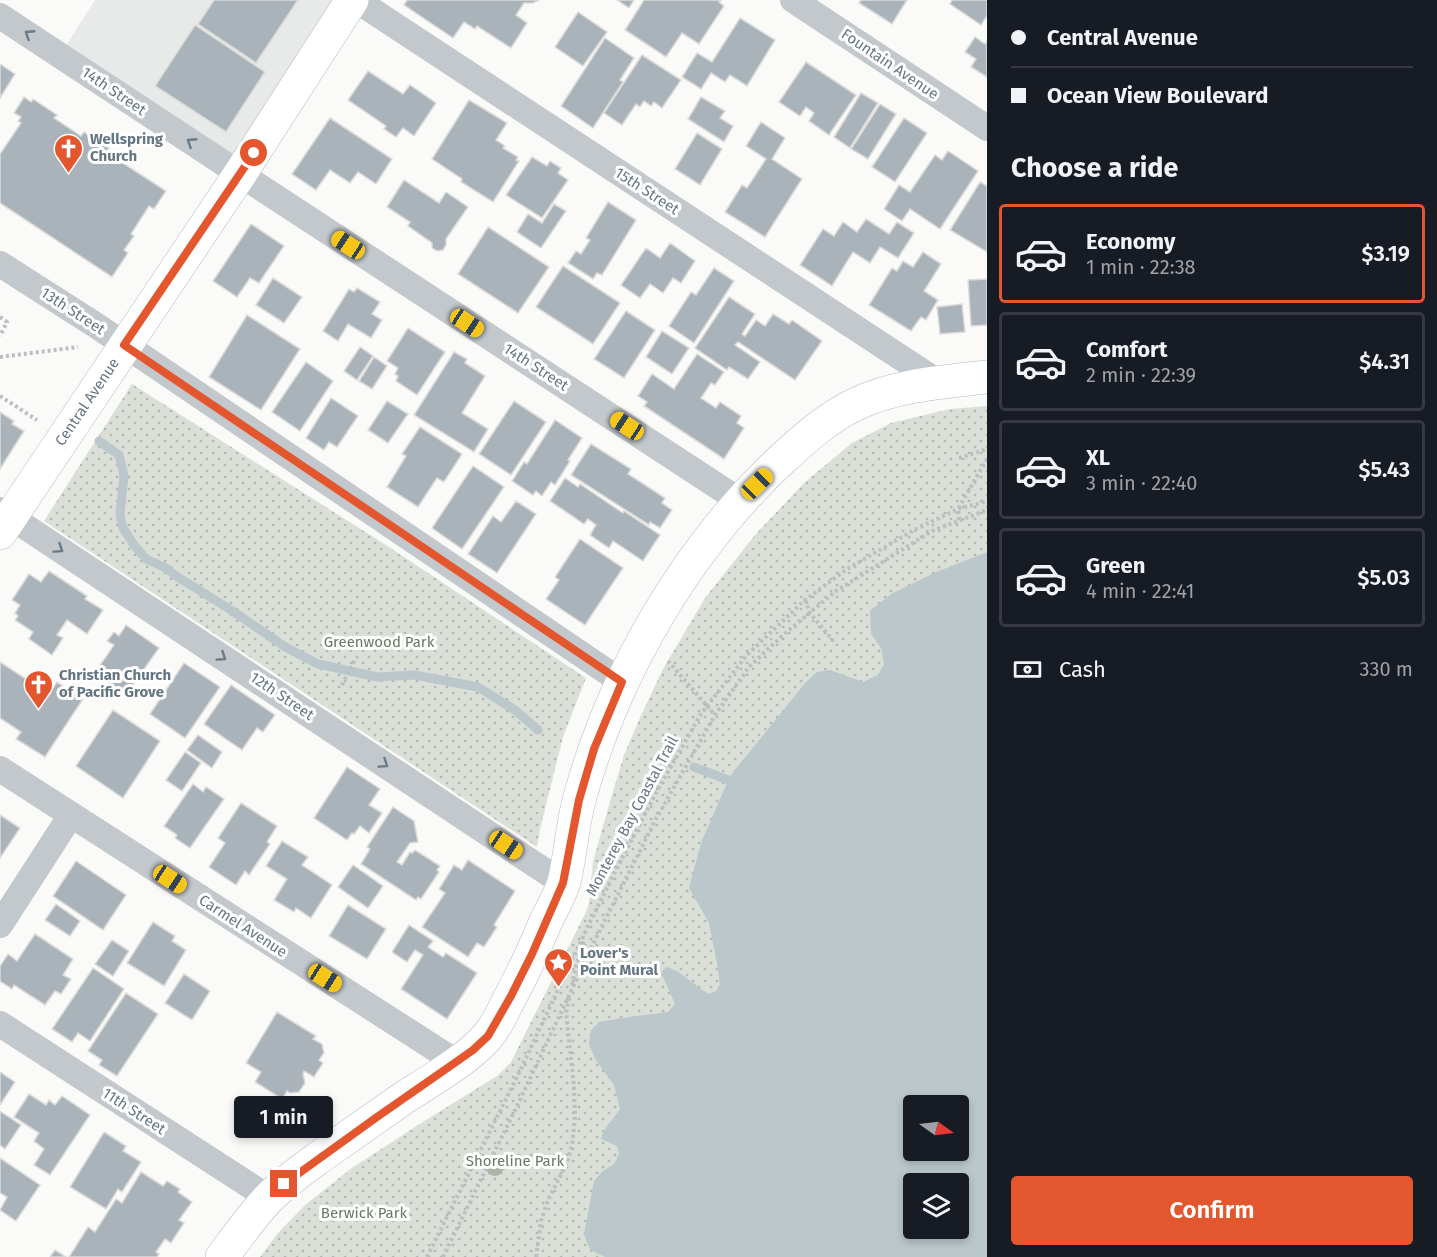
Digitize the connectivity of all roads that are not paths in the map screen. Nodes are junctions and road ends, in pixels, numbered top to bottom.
1 (354, 0) edge
2 (793, 0) edge
3 (0, 16) edge
4 (987, 128) edge
5 (240, 174) junction
6 (0, 264) edge
7 (124, 345) junction
8 (987, 377) edge
9 (939, 382) junction
10 (740, 501) junction
11 (4, 520) edge
12 (622, 682) junction
13 (0, 769) edge
14 (71, 816) junction
15 (563, 883) junction
16 (0, 925) edge
17 (0, 1023) edge
18 (456, 1062) junction
19 (269, 1198) junction
20 (222, 1257) edge

1 - 5 main road, Central Avenue
1 - 9 street, 15th Street
2 - 4 street, Fountain Avenue
5 -> 3 street, 14th Street
5 - 7 main road, Central Avenue
5 - 10 street, 14th Street
6 - 7 street, 13th Street
7 - 11 main road, Central Avenue
7 - 12 street, 13th Street
8 - 9 main road
9 - 10 main road
10 - 12 main road
11 -> 15 street, 12th Street
12 - 15 main road
13 - 14 street, Carmel Avenue
14 - 16 street
14 - 18 street, Carmel Avenue
15 - 18 main road
17 - 19 street, 11th Street
18 - 19 main road
19 - 20 main road

